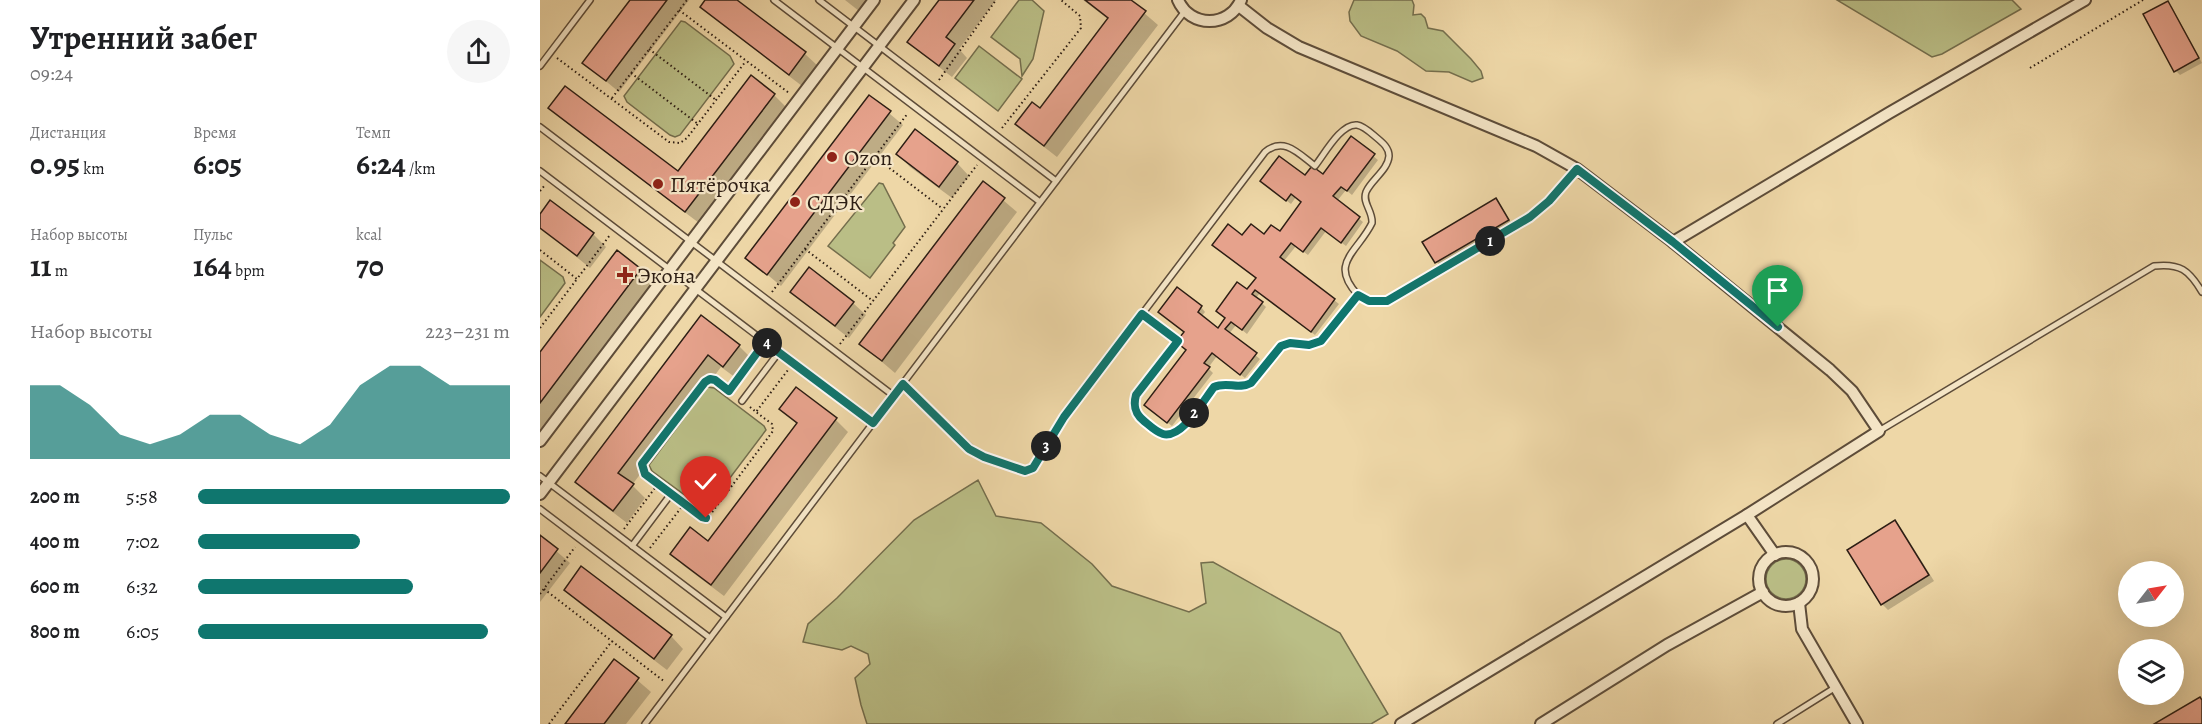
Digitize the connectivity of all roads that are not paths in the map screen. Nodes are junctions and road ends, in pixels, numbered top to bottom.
1 (590, 0) edge
2 (774, 0) edge
3 (819, 0) edge
4 (874, 0) edge
5 (914, 0) edge
6 (1178, 0) edge
7 (2085, 0) edge
8 (1240, 3) edge
9 (1185, 11) junction
10 (854, 27) junction
11 (879, 46) junction
12 (837, 48) junction
13 (540, 66) edge
14 (863, 68) junction
15 (540, 127) edge
16 (1577, 169) junction
17 (540, 171) edge
18 (1056, 181) junction
19 (1040, 202) junction
20 (691, 242) junction
21 (1673, 242) junction
22 (716, 261) junction
23 (670, 269) junction
24 (695, 289) junction
25 (2202, 292) edge
26 (1358, 295) junction
27 (1142, 314) junction
28 (779, 352) junction
29 (903, 384) junction
30 (894, 396) junction
31 (742, 401) dead end
32 (873, 423) junction
33 (1879, 431) junction
34 (540, 441) edge
35 (544, 479) edge
36 (540, 494) edge
37 (671, 494) road end
38 (540, 509) edge
39 (1747, 514) junction
40 (632, 546) junction
41 (1775, 555) junction
42 (1763, 592) junction
43 (1799, 603) junction
44 (726, 617) junction
45 (710, 638) junction
46 (1836, 687) junction
47 (645, 724) edge
48 (1401, 724) edge
49 (1541, 724) edge
50 (1777, 724) edge
51 (1857, 724) edge

1 - 13 lane
2 - 12 lane
3 - 10 lane
4 - 10 street
5 - 11 street
6 - 9 street
7 - 21 street
8 - 9 street
8 - 16 street
9 - 18 lane
10 - 11 lane
10 - 12 street
11 - 14 street
11 - 18 lane
12 - 14 lane
12 - 20 street
14 - 19 lane
14 - 22 street
15 - 20 lane
16 - 21 street
16 - 26 lane
17 - 23 lane
18 - 19 lane
19 - 29 lane
20 - 22 lane
20 - 23 street
21 - 33 street
22 - 24 street
22 - 30 lane
23 - 24 lane
23 - 34 street
24 - 28 lane
24 - 35 street
25 - 33 lane
26 - 27 lane
26 - 27 lane
27 - 29 lane
28 - 31 lane
28 - 32 lane
29 - 30 lane
30 - 32 lane
32 - 44 lane
33 - 39 street
35 - 36 street
35 - 40 lane
37 - 40 lane
38 - 45 lane
39 - 41 street
39 - 48 street
40 - 44 lane
41 - 42 street
41 - 43 street
42 - 43 street
42 - 49 street
43 - 46 street
44 - 45 lane
45 - 47 lane
46 - 50 lane
46 - 51 street

